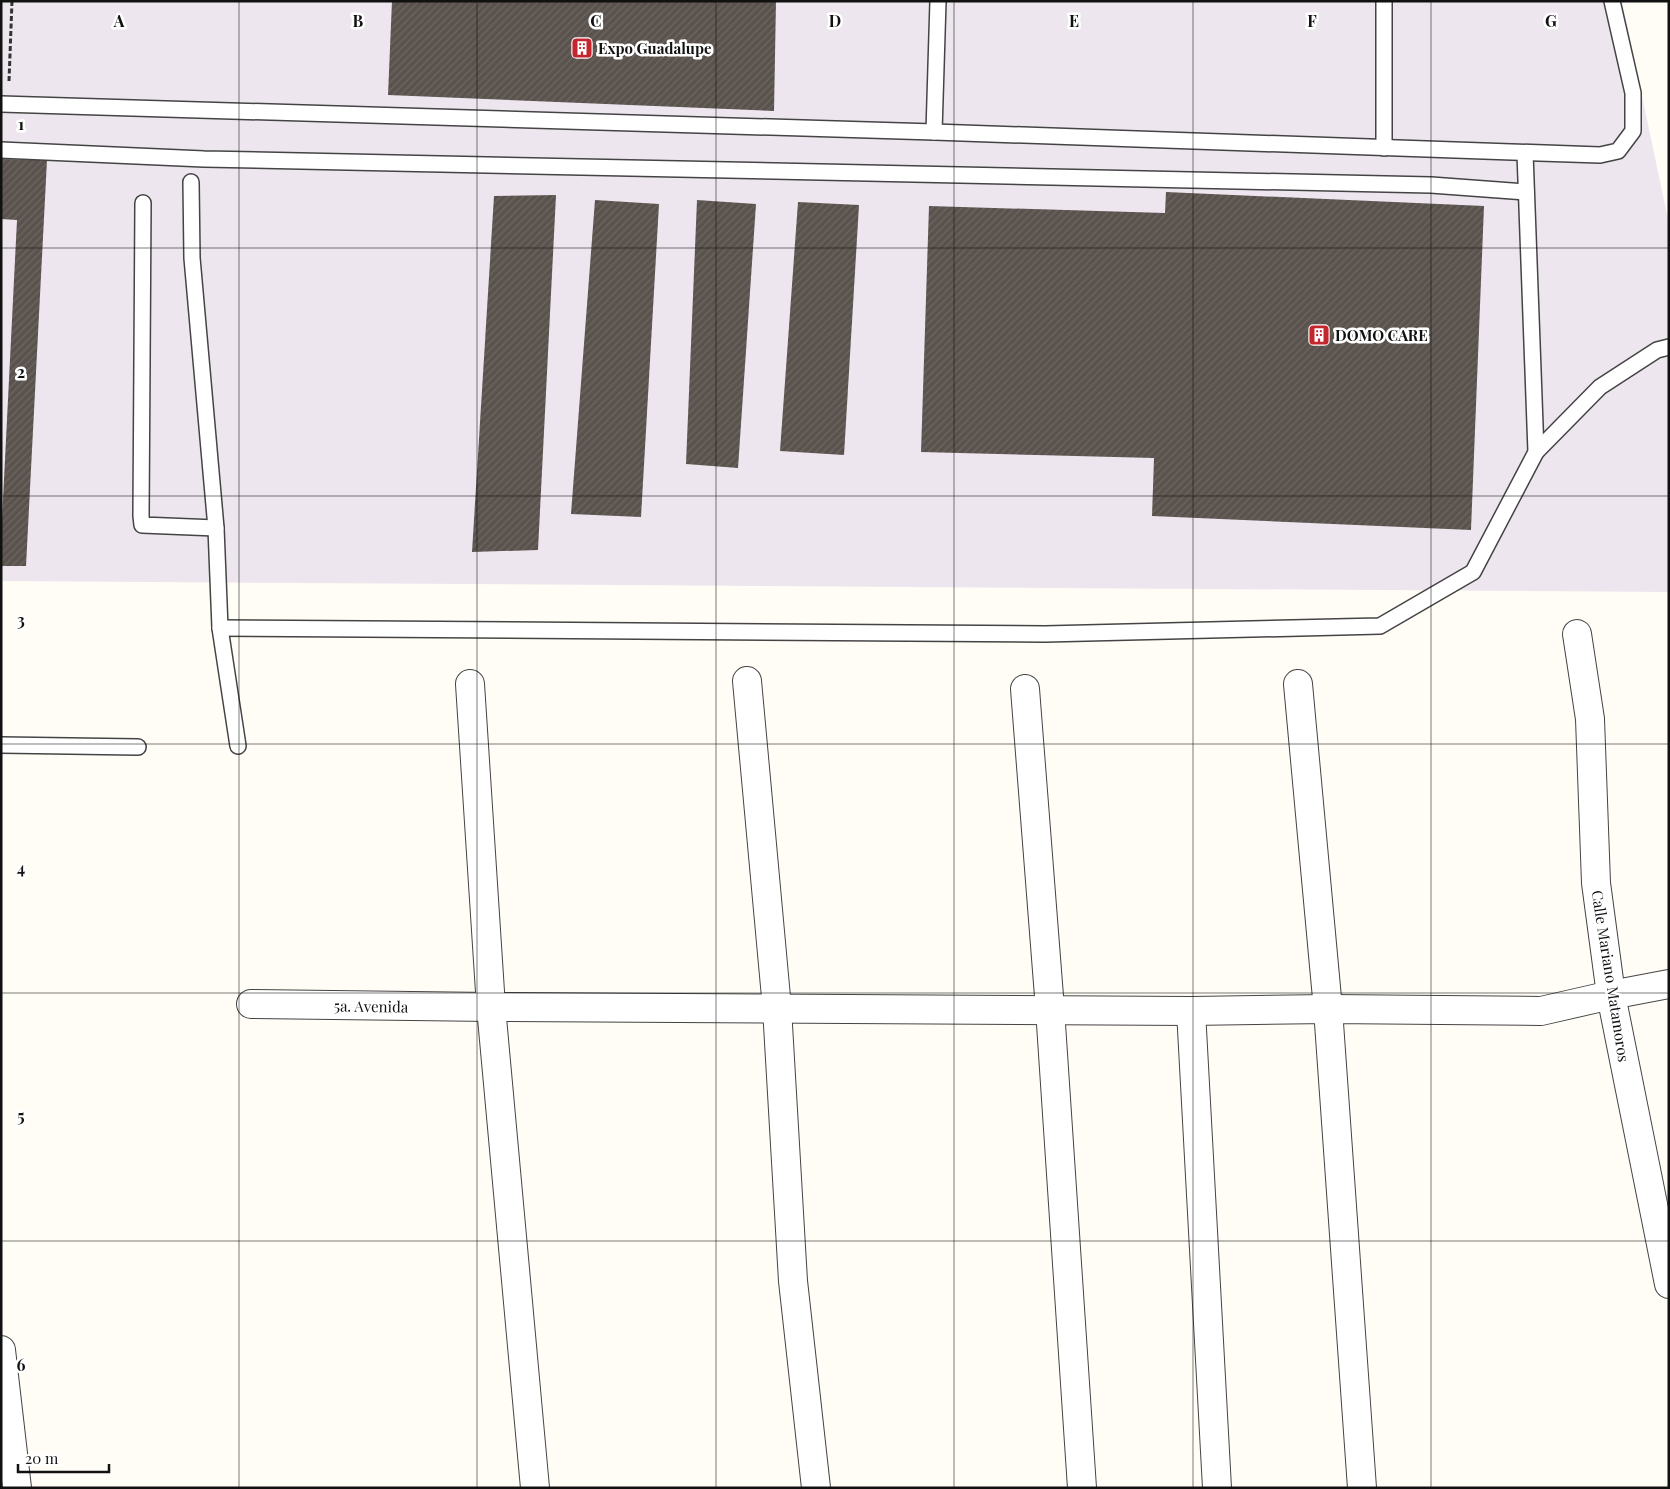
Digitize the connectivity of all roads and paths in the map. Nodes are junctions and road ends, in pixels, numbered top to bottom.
1 (12, 1) edge
2 (938, 1) edge
3 (1384, 1) edge
4 (1612, 1) edge
5 (4, 104) edge
6 (934, 132) junction
7 (1384, 148) junction
8 (1, 150) edge
9 (1525, 153) junction
10 (191, 182) dead end
11 (1526, 192) junction
12 (143, 203) dead end
13 (1669, 347) edge
14 (1536, 452) junction
15 (216, 528) junction
16 (220, 628) junction
17 (1577, 634) dead end
18 (747, 681) dead end
19 (470, 684) dead end
20 (1298, 684) dead end
21 (1025, 689) dead end
22 (1, 745) edge
23 (138, 746) dead end
24 (238, 746) dead end
25 (1669, 984) edge
26 (1610, 995) junction
27 (250, 1004) dead end
28 (492, 1007) junction
29 (777, 1008) junction
30 (1050, 1009) junction
31 (1328, 1009) junction
32 (1191, 1011) junction
33 (1669, 1284) edge
34 (1, 1350) edge
35 (17, 1488) edge
36 (535, 1488) edge
37 (816, 1488) edge
38 (1082, 1488) edge
39 (1217, 1488) edge
40 (1362, 1488) edge

1 - 5 path
2 - 6 lane
3 - 7 lane
4 - 9 lane
5 - 6 lane
6 - 7 lane
7 - 9 lane
8 - 11 lane
9 - 11 lane
10 - 15 lane
11 - 14 lane
12 - 15 lane
13 - 14 lane
14 - 16 lane
15 - 16 lane
16 - 24 lane
17 - 26 street, Calle Mariano Matamoros
18 - 29 street
19 - 28 street
20 - 31 street
21 - 30 street
22 - 23 lane
25 - 26 street, 5a. Avenida
26 - 31 street, 5a. Avenida
26 - 33 street, Calle Mariano Matamoros
27 - 28 street, 5a. Avenida
28 - 29 street, 5a. Avenida
28 - 36 street
29 - 30 street, 5a. Avenida
29 - 37 street
30 - 32 street, 5a. Avenida
30 - 38 street
31 - 32 street, 5a. Avenida
31 - 40 street
32 - 39 street
34 - 35 street

